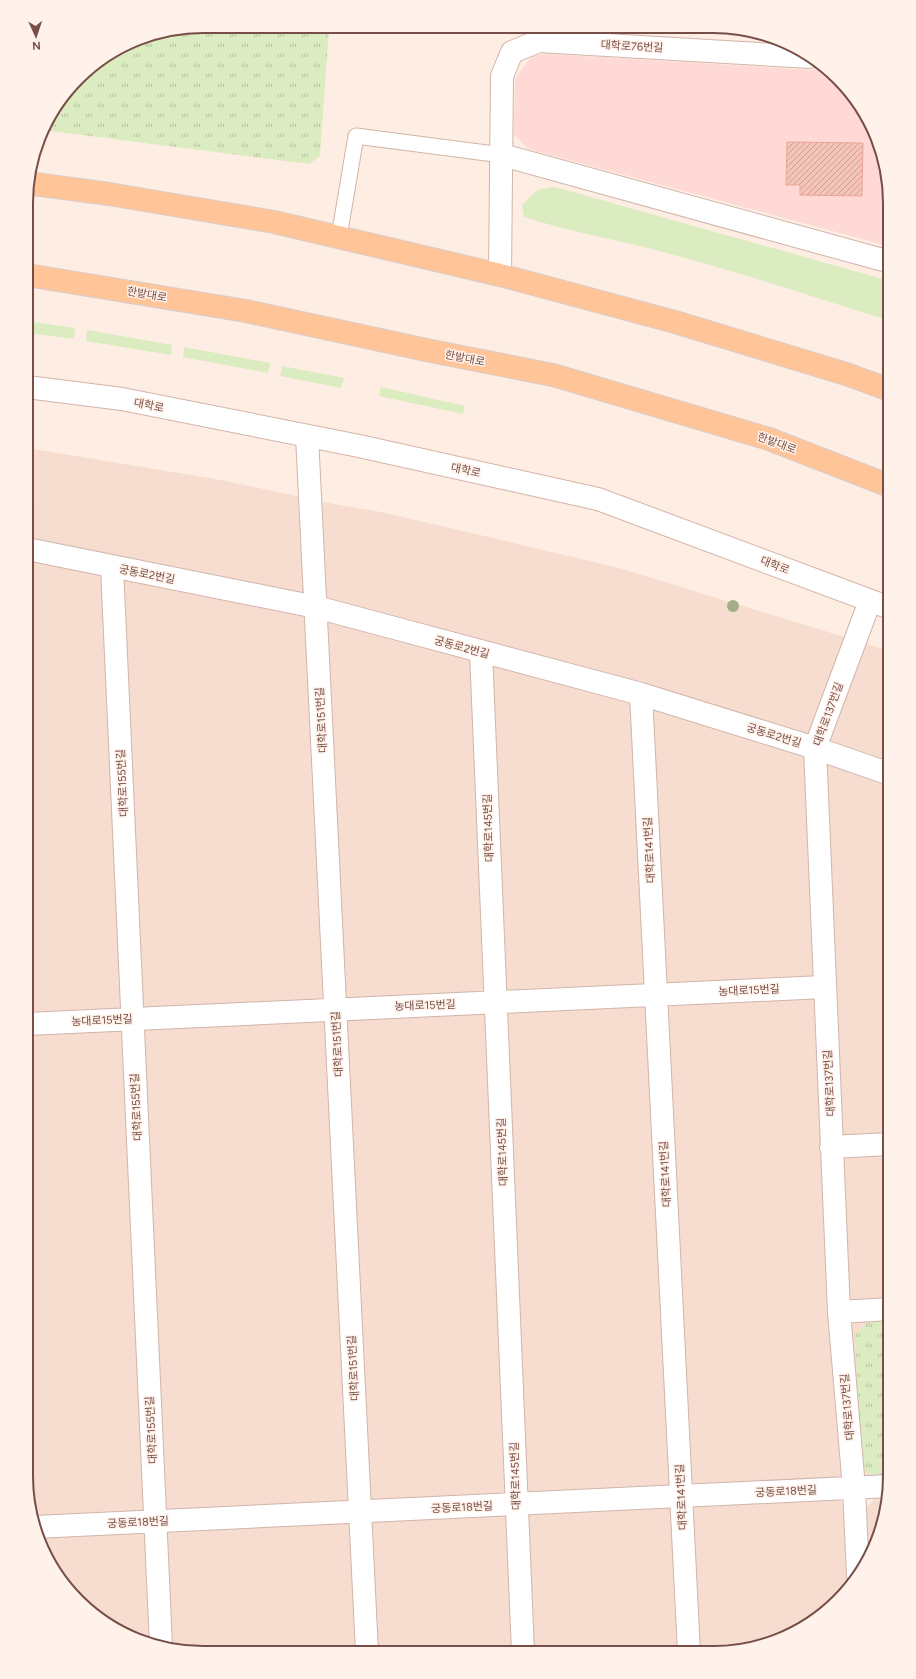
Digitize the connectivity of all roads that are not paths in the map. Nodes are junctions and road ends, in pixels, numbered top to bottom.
1 (798, 56) edge
2 (502, 155) junction
3 (34, 184) edge
4 (339, 237) junction
5 (883, 260) edge
6 (500, 275) junction
7 (33, 276) edge
8 (33, 387) edge
9 (883, 387) edge
10 (307, 436) junction
11 (883, 483) edge
12 (33, 550) edge
13 (112, 567) junction
14 (880, 604) edge
15 (316, 607) junction
16 (481, 652) junction
17 (641, 694) junction
18 (815, 748) junction
19 (883, 772) edge
20 (824, 986) junction
21 (656, 994) junction
22 (496, 1002) junction
23 (335, 1009) junction
24 (132, 1019) junction
25 (33, 1024) edge
26 (883, 1144) edge
27 (832, 1147) junction
28 (883, 1309) edge
29 (839, 1312) junction
30 (883, 1486) edge
31 (854, 1488) junction
32 (681, 1496) junction
33 (516, 1504) junction
34 (360, 1512) junction
35 (155, 1522) junction
36 (41, 1528) edge
37 (858, 1565) edge
38 (161, 1640) edge
39 (367, 1646) edge
40 (523, 1646) edge
41 (689, 1646) edge

1 - 2 street, 대학로76번길
2 - 4 lane
2 - 5 street
2 - 6 street, 대학로76번길
3 - 4 main road
4 - 6 main road
6 - 9 main road
7 - 11 main road, 한밭대로
8 - 10 street, 대학로
10 - 14 street, 대학로
10 - 15 street, 대학로151번길
12 - 13 street, 궁동로2번길
13 - 15 street, 궁동로2번길
13 - 24 street, 대학로155번길
14 - 18 street, 대학로137번길
15 - 16 street, 궁동로2번길
15 - 23 street, 대학로151번길
16 - 17 street, 궁동로2번길
16 - 22 street, 대학로145번길
17 - 18 street, 궁동로2번길
17 - 21 street, 대학로141번길
18 - 19 street, 궁동로2번길
18 - 20 street, 대학로137번길
20 - 21 street, 농대로15번길
20 - 27 street, 대학로137번길
21 - 22 street, 농대로15번길
21 - 32 street, 대학로141번길
22 - 23 street, 농대로15번길
22 - 33 street, 대학로145번길
23 - 24 street, 농대로15번길
23 - 34 street, 대학로151번길
24 - 25 street, 농대로15번길
24 - 35 street, 대학로155번길
26 - 27 street
27 - 29 street, 대학로137번길
28 - 29 street
29 - 31 street, 대학로137번길
30 - 31 street, 궁동로18번길
31 - 32 street, 궁동로18번길
31 - 37 street, 대학로137번길
32 - 33 street, 궁동로18번길
32 - 41 street, 대학로141번길
33 - 34 street, 궁동로18번길
33 - 40 street, 대학로145번길
34 - 35 street, 궁동로18번길
34 - 39 street, 대학로151번길
35 - 36 street, 궁동로18번길
35 - 38 street, 대학로155번길

